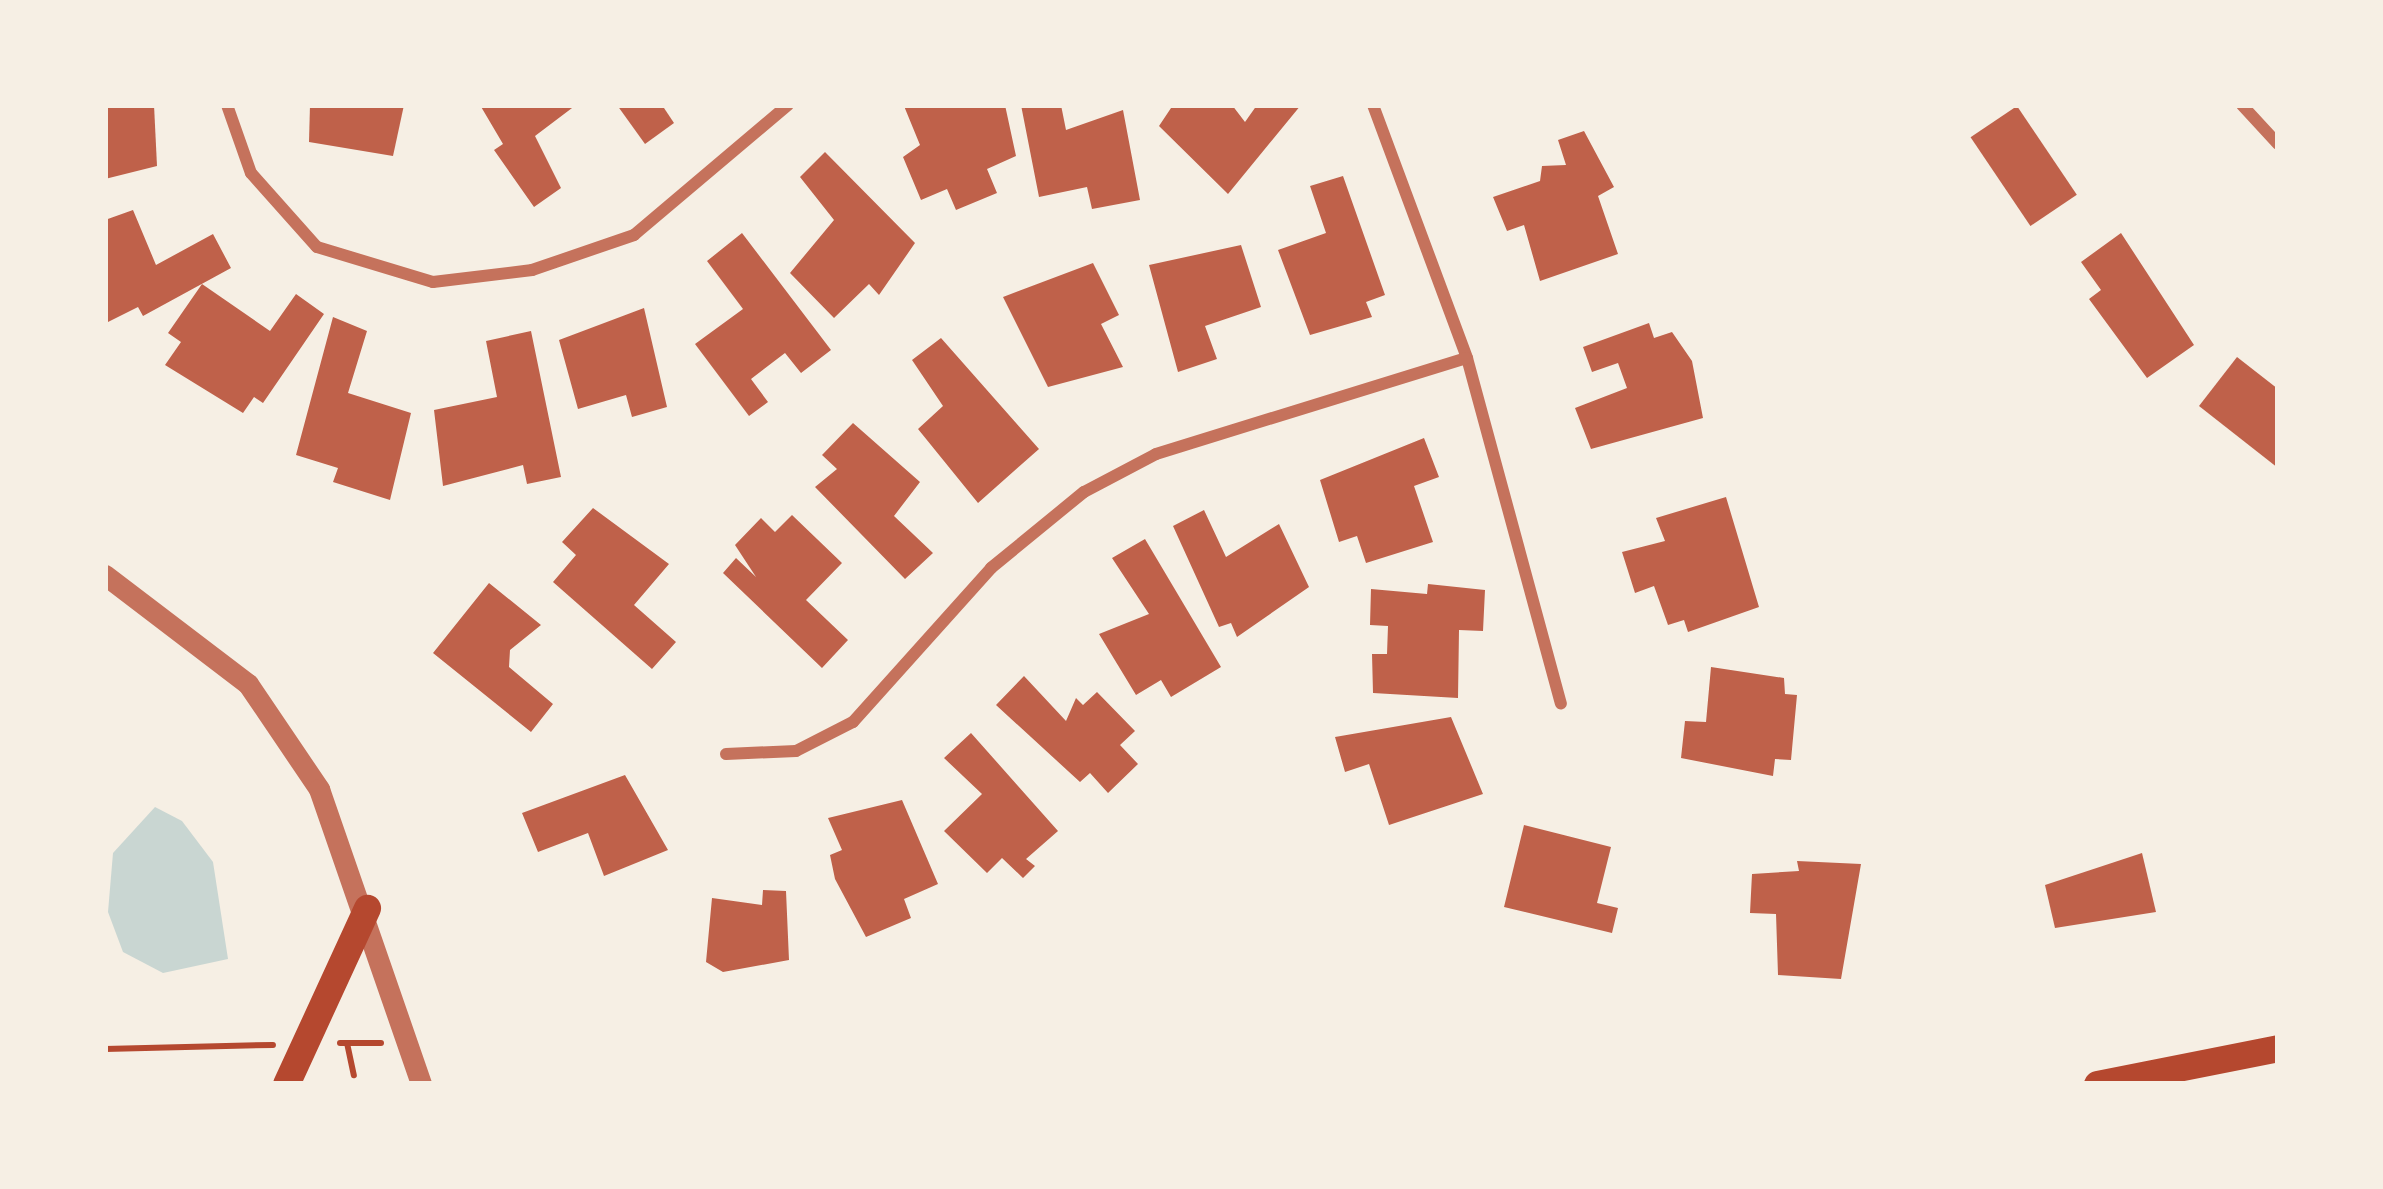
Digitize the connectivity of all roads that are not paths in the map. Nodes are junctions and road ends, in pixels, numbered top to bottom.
1 (227, 105) edge
2 (788, 105) edge
3 (1373, 105) edge
4 (2242, 105) edge
5 (2278, 144) edge
6 (1467, 358) junction
7 (105, 575) edge
8 (1561, 703) dead end
9 (726, 754) dead end
10 (367, 908) junction
11 (2278, 1048) edge
12 (286, 1084) edge
13 (422, 1084) edge
14 (2097, 1084) edge

1 - 2 street
3 - 6 street
4 - 5 street
6 - 8 street
6 - 9 street
7 - 10 street
10 - 12 main road
10 - 13 street
11 - 14 main road

